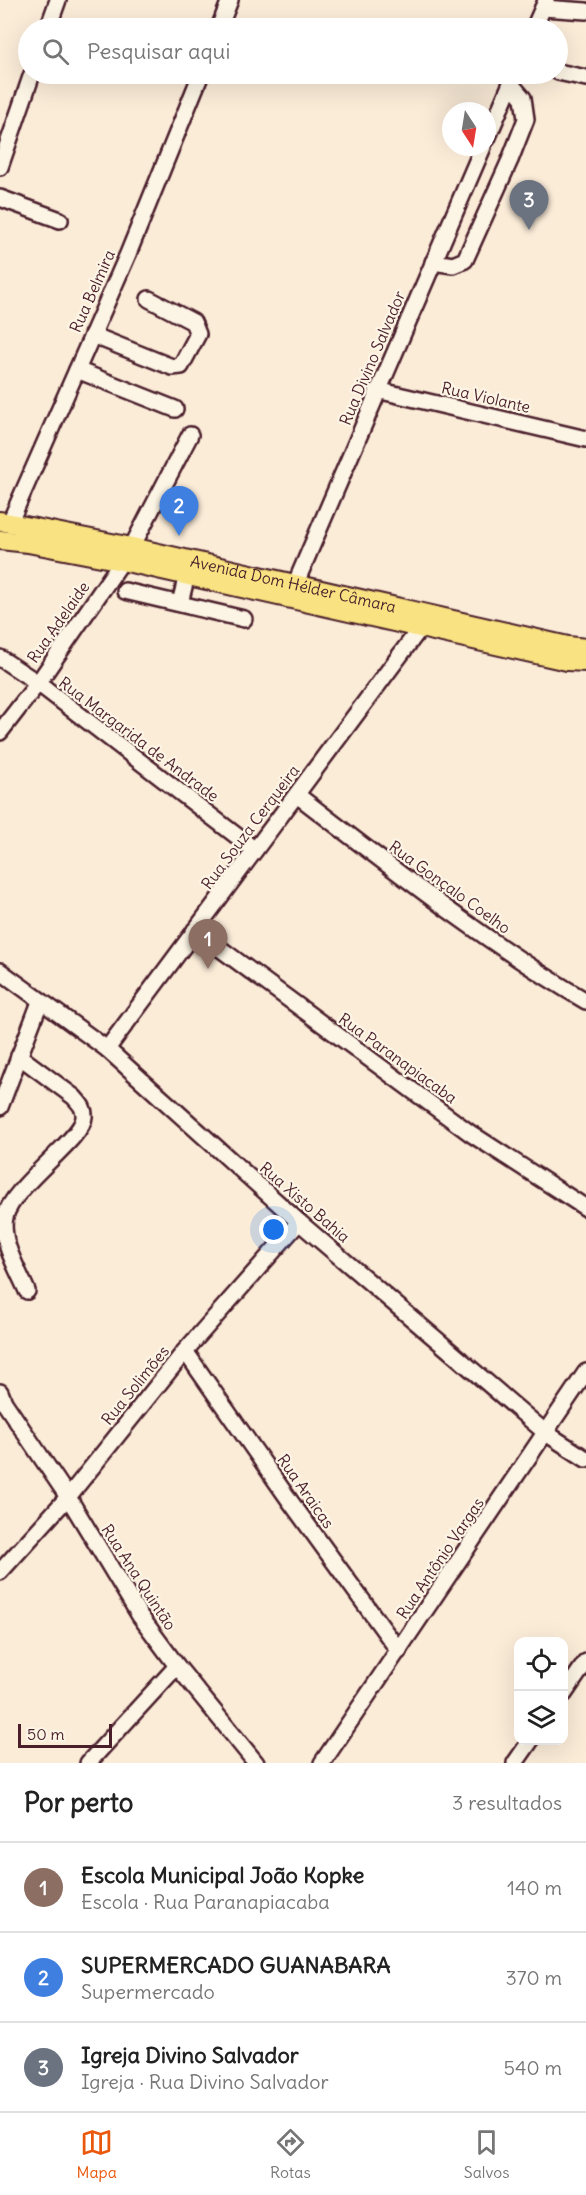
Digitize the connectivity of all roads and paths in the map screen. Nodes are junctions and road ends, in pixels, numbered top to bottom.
1 (58, 0) edge
2 (230, 0) edge
3 (545, 4) edge
4 (586, 11) edge
5 (52, 18) edge
6 (223, 18) edge
7 (539, 18) edge
8 (568, 74) edge
9 (586, 78) edge
10 (29, 84) edge
11 (197, 84) edge
12 (511, 84) edge
13 (516, 84) edge
14 (496, 118) edge
15 (479, 156) edge
16 (0, 166) edge
17 (0, 198) edge
18 (60, 220) dead end
19 (433, 262) junction
20 (149, 299) dead end
21 (92, 335) junction
22 (77, 370) junction
23 (377, 390) junction
24 (175, 409) dead end
25 (190, 435) dead end
26 (586, 439) edge
27 (5, 522) edge
28 (0, 540) edge
29 (127, 554) junction
30 (187, 575) junction
31 (295, 585) junction
32 (125, 591) dead end
33 (180, 603) junction
34 (244, 620) dead end
35 (421, 627) junction
36 (586, 648) edge
37 (0, 658) edge
38 (586, 662) edge
39 (38, 683) junction
40 (0, 732) edge
41 (297, 795) junction
42 (255, 850) junction
43 (195, 930) junction
44 (0, 971) edge
45 (586, 1001) edge
46 (40, 1002) junction
47 (107, 1049) junction
48 (19, 1056) junction
49 (0, 1107) edge
50 (586, 1208) edge
51 (299, 1222) junction
52 (27, 1291) dead end
53 (185, 1351) junction
54 (586, 1372) edge
55 (1, 1398) edge
56 (546, 1434) junction
57 (586, 1459) edge
58 (68, 1497) junction
59 (0, 1572) edge
60 (399, 1651) junction
61 (586, 1662) edge
62 (177, 1666) junction
63 (566, 1691) edge
64 (528, 1745) edge
65 (88, 1763) edge
66 (256, 1763) edge
67 (322, 1763) edge
68 (515, 1763) edge

1 - 5 street
2 - 6 street
3 - 4 street
3 - 7 street
8 - 9 street
10 - 16 street
11 - 21 street, Rua Belmira
12 - 14 street
13 - 19 street
15 - 19 street, Rua Divino Salvador
17 - 18 street
19 - 23 street, Rua Divino Salvador
20 - 21 street
21 - 22 street, Rua Belmira
22 - 24 street
22 - 27 street, Rua Belmira
23 - 26 street, Rua Violante
23 - 31 street, Rua Divino Salvador
25 - 29 street, Rua Adelaide
27 - 29 main road, Avenida Dom Hélder Câmara
28 - 29 main road, Avenida Dom Hélder Câmara
29 - 30 main road, Avenida Dom Hélder Câmara
29 - 31 main road, Avenida Dom Hélder Câmara
29 - 39 street, Rua Adelaide
30 - 33 street
30 - 35 main road, Avenida Dom Hélder Câmara
31 - 36 main road, Avenida Dom Hélder Câmara
32 - 33 street
33 - 34 street
35 - 38 main road, Avenida Dom Hélder Câmara
35 - 41 street, Rua Souza Cerqueira
37 - 39 street, Rua Margarida de Andrade
39 - 40 street, Rua Adelaide
39 - 42 street, Rua Margarida de Andrade
41 - 42 street, Rua Souza Cerqueira
41 - 45 street, Rua Gonçalo Coelho
42 - 43 street, Rua Souza Cerqueira
43 - 47 street, Rua Souza Cerqueira
43 - 50 street, Rua Paranapiacaba
44 - 46 street, Rua Xisto Bahia
46 - 47 street, Rua Xisto Bahia
46 - 48 street
47 - 51 street, Rua Xisto Bahia
48 - 49 street
48 - 52 street
51 - 53 street, Rua Solimões
51 - 56 street, Rua Xisto Bahia
53 - 58 street, Rua Solimões
53 - 60 street, Rua Araicas
54 - 56 street, Rua Antônio Vargas
55 - 58 street, Rua Ana Quintão
56 - 57 street, Rua Xisto Bahia
56 - 60 street, Rua Antônio Vargas
58 - 59 street, Rua Solimões
58 - 62 street, Rua Ana Quintão
60 - 67 street, Rua Antônio Vargas
61 - 63 street
62 - 65 street
62 - 66 street, Rua Ana Quintão
64 - 68 street

